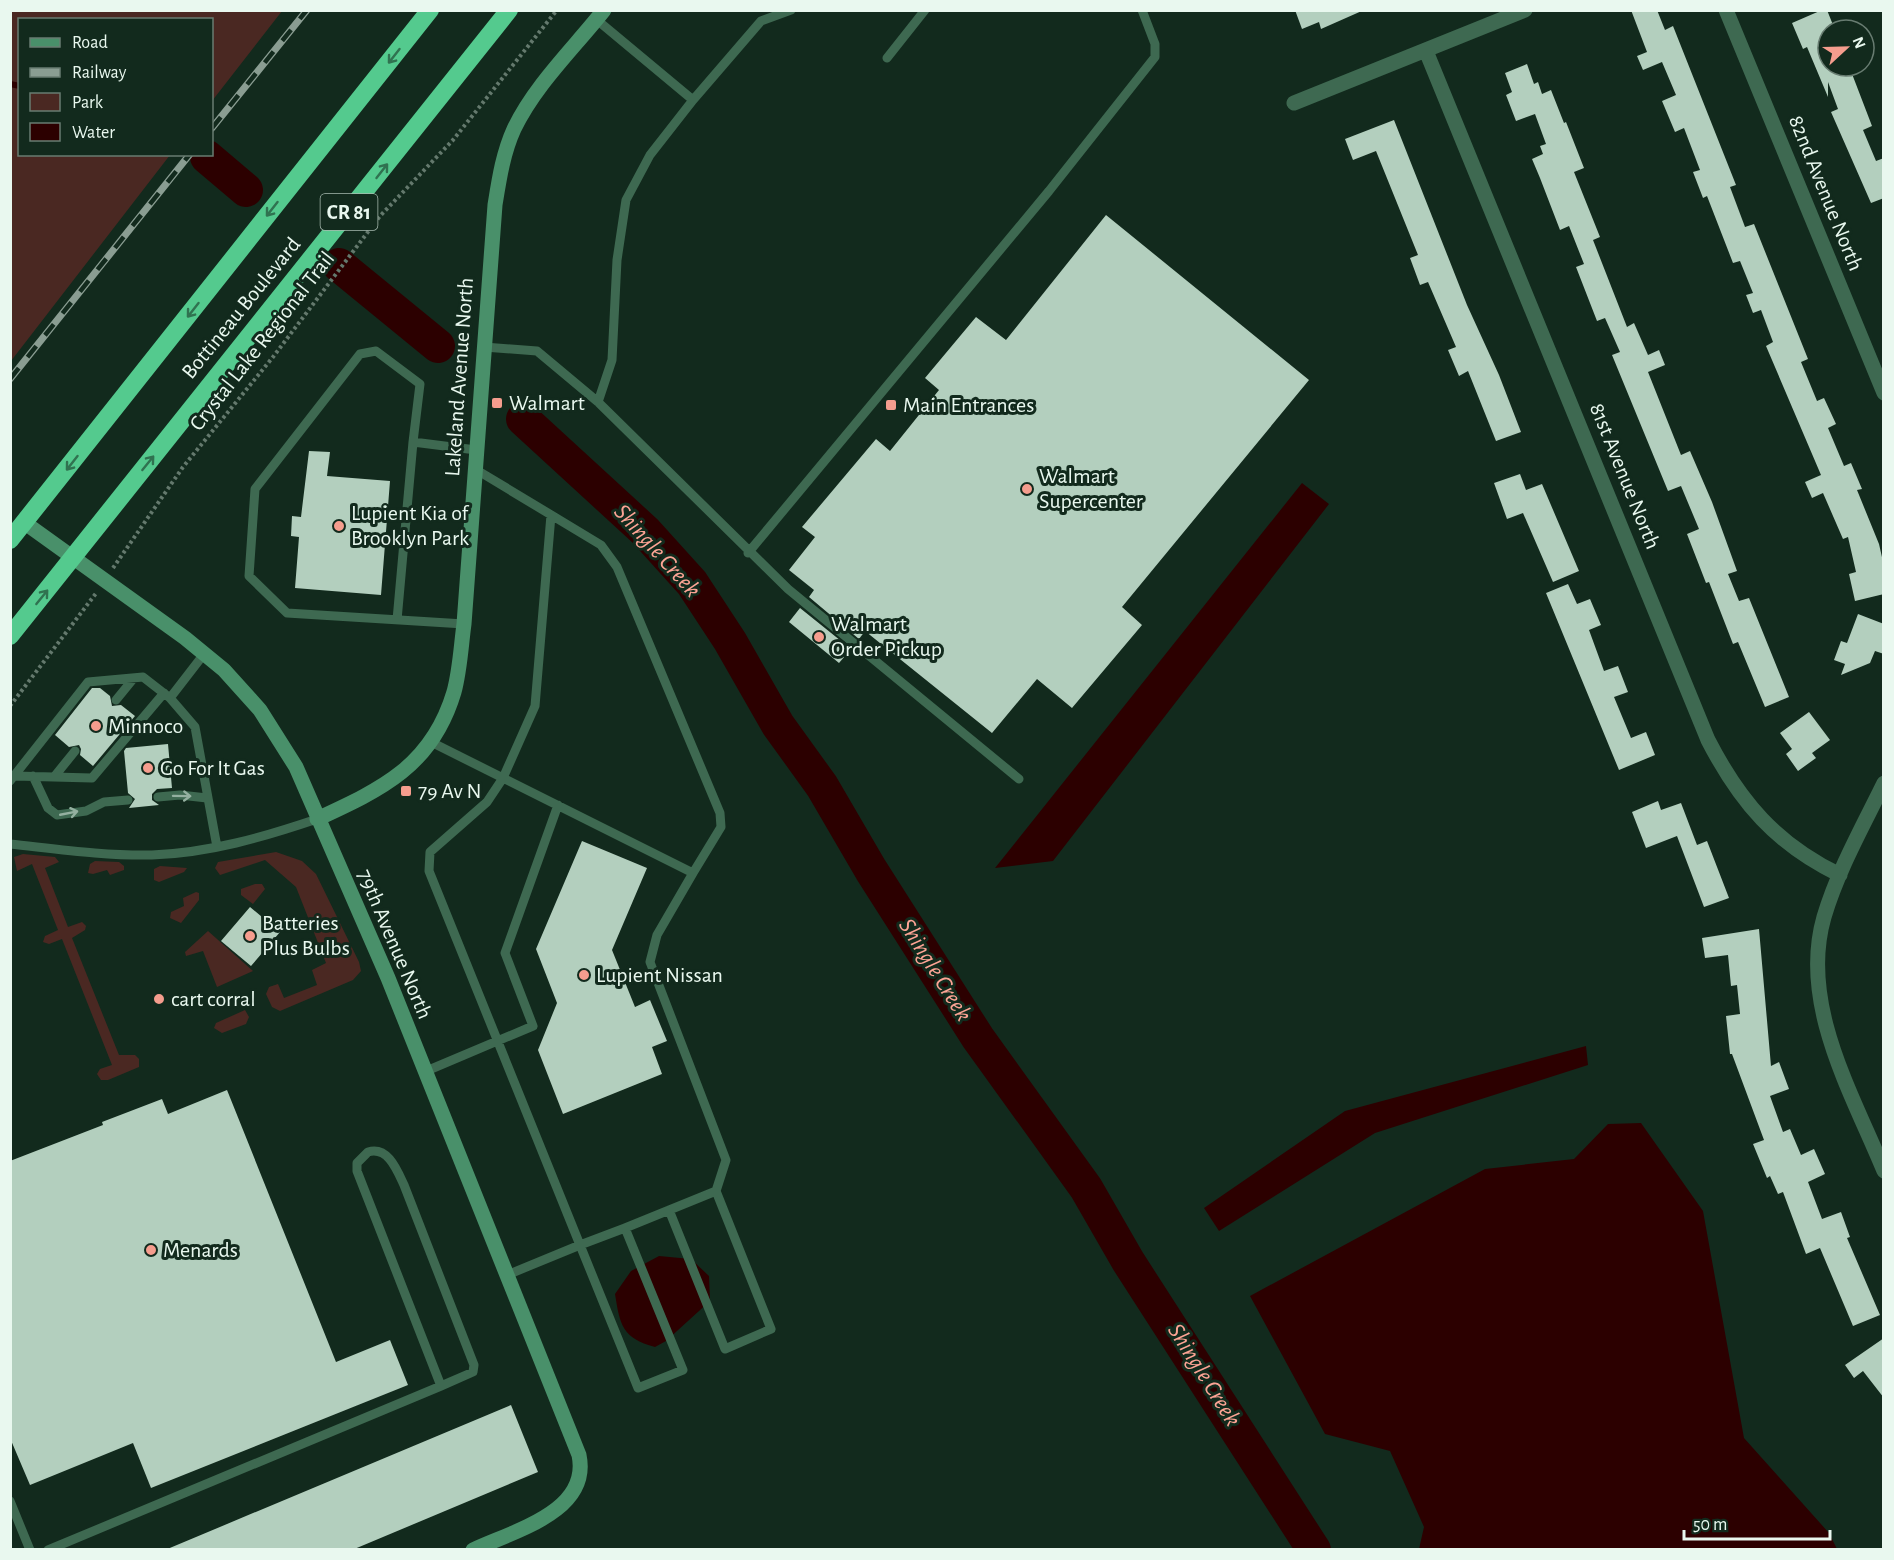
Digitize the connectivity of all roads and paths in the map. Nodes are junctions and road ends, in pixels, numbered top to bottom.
1 (430, 10) edge
2 (509, 10) edge
3 (557, 10) edge
4 (791, 10) edge
5 (925, 10) edge
6 (1142, 10) edge
7 (1525, 10) edge
8 (1726, 10) edge
9 (600, 15) edge
10 (1426, 51) junction
11 (887, 58) dead end
12 (693, 100) junction
13 (1294, 103) dead end
14 (484, 347) junction
15 (1884, 393) edge
16 (598, 402) junction
17 (413, 442) junction
18 (476, 450) junction
19 (475, 469) junction
20 (550, 515) junction
21 (25, 523) junction
22 (10, 540) edge
23 (748, 553) junction
24 (73, 558) junction
25 (104, 581) junction
26 (397, 620) junction
27 (464, 624) junction
28 (10, 636) edge
29 (204, 654) junction
30 (134, 678) junction
31 (167, 695) junction
32 (116, 700) dead end
33 (10, 706) edge
34 (431, 742) junction
35 (75, 751) dead end
36 (33, 776) junction
37 (54, 777) junction
38 (503, 778) junction
39 (13, 779) edge
40 (1019, 779) dead end
41 (1884, 783) edge
42 (158, 797) dead end
43 (207, 798) junction
44 (128, 800) dead end
45 (558, 806) junction
46 (317, 819) junction
47 (10, 844) edge
48 (217, 847) junction
49 (693, 873) junction
50 (1840, 875) junction
51 (498, 1041) junction
52 (424, 1072) junction
53 (1882, 1165) edge
54 (716, 1191) junction
55 (669, 1210) junction
56 (625, 1228) junction
57 (580, 1245) junction
58 (507, 1275) junction
59 (441, 1386) junction
60 (10, 1501) edge
61 (30, 1550) edge
62 (48, 1550) edge
63 (473, 1550) edge

1 -> 21 highway, Bottineau Boulevard / CR 81
24 -> 2 highway, Bottineau Boulevard / CR 81
3 - 25 path, Crystal Lake Regional Trail
4 - 12 lane
5 - 11 lane
6 - 23 lane
7 - 10 street
8 - 15 street, 82nd Avenue North
9 - 12 lane
9 - 14 street, Lakeland Avenue North
10 - 13 street
10 - 50 street, 81st Avenue North
12 - 16 lane
14 - 16 lane
14 - 18 street, Lakeland Avenue North
16 - 23 lane
17 - 18 lane
17 - 26 lane
17 - 26 lane
18 - 19 street, Lakeland Avenue North
19 - 20 lane
19 - 27 street, Lakeland Avenue North
20 - 38 lane
20 - 49 lane
21 - 22 highway, Bottineau Boulevard / CR 81
21 - 24 street, 79th Avenue North
23 - 40 lane
24 - 25 street, 79th Avenue North
28 -> 24 highway, Bottineau Boulevard / CR 81
25 - 29 street, 79th Avenue North
25 - 33 path, Crystal Lake Regional Trail
26 - 27 lane
27 - 34 street, Lakeland Avenue North
29 - 31 lane
29 - 46 street, 79th Avenue North
30 - 31 lane
30 - 32 lane
30 - 39 lane
31 - 37 lane
31 - 43 lane
34 - 38 lane
34 - 46 street, Lakeland Avenue North
35 - 37 lane
36 - 37 lane
36 - 39 lane
36 -> 44 lane
38 - 45 lane
38 - 51 lane
41 - 50 street
42 -> 43 lane
43 - 48 lane
45 - 49 lane
45 - 51 lane
46 - 48 lane
46 - 52 street, 79th Avenue North
47 - 48 lane
49 - 54 lane
50 - 53 street
51 - 52 lane
51 - 57 lane
52 - 58 street, 79th Avenue North
54 - 55 lane
54 - 55 lane
55 - 56 lane
56 - 57 lane
56 - 57 lane
57 - 58 lane
58 - 63 street, 79th Avenue North
59 - 59 lane
59 - 62 lane
60 - 61 lane

